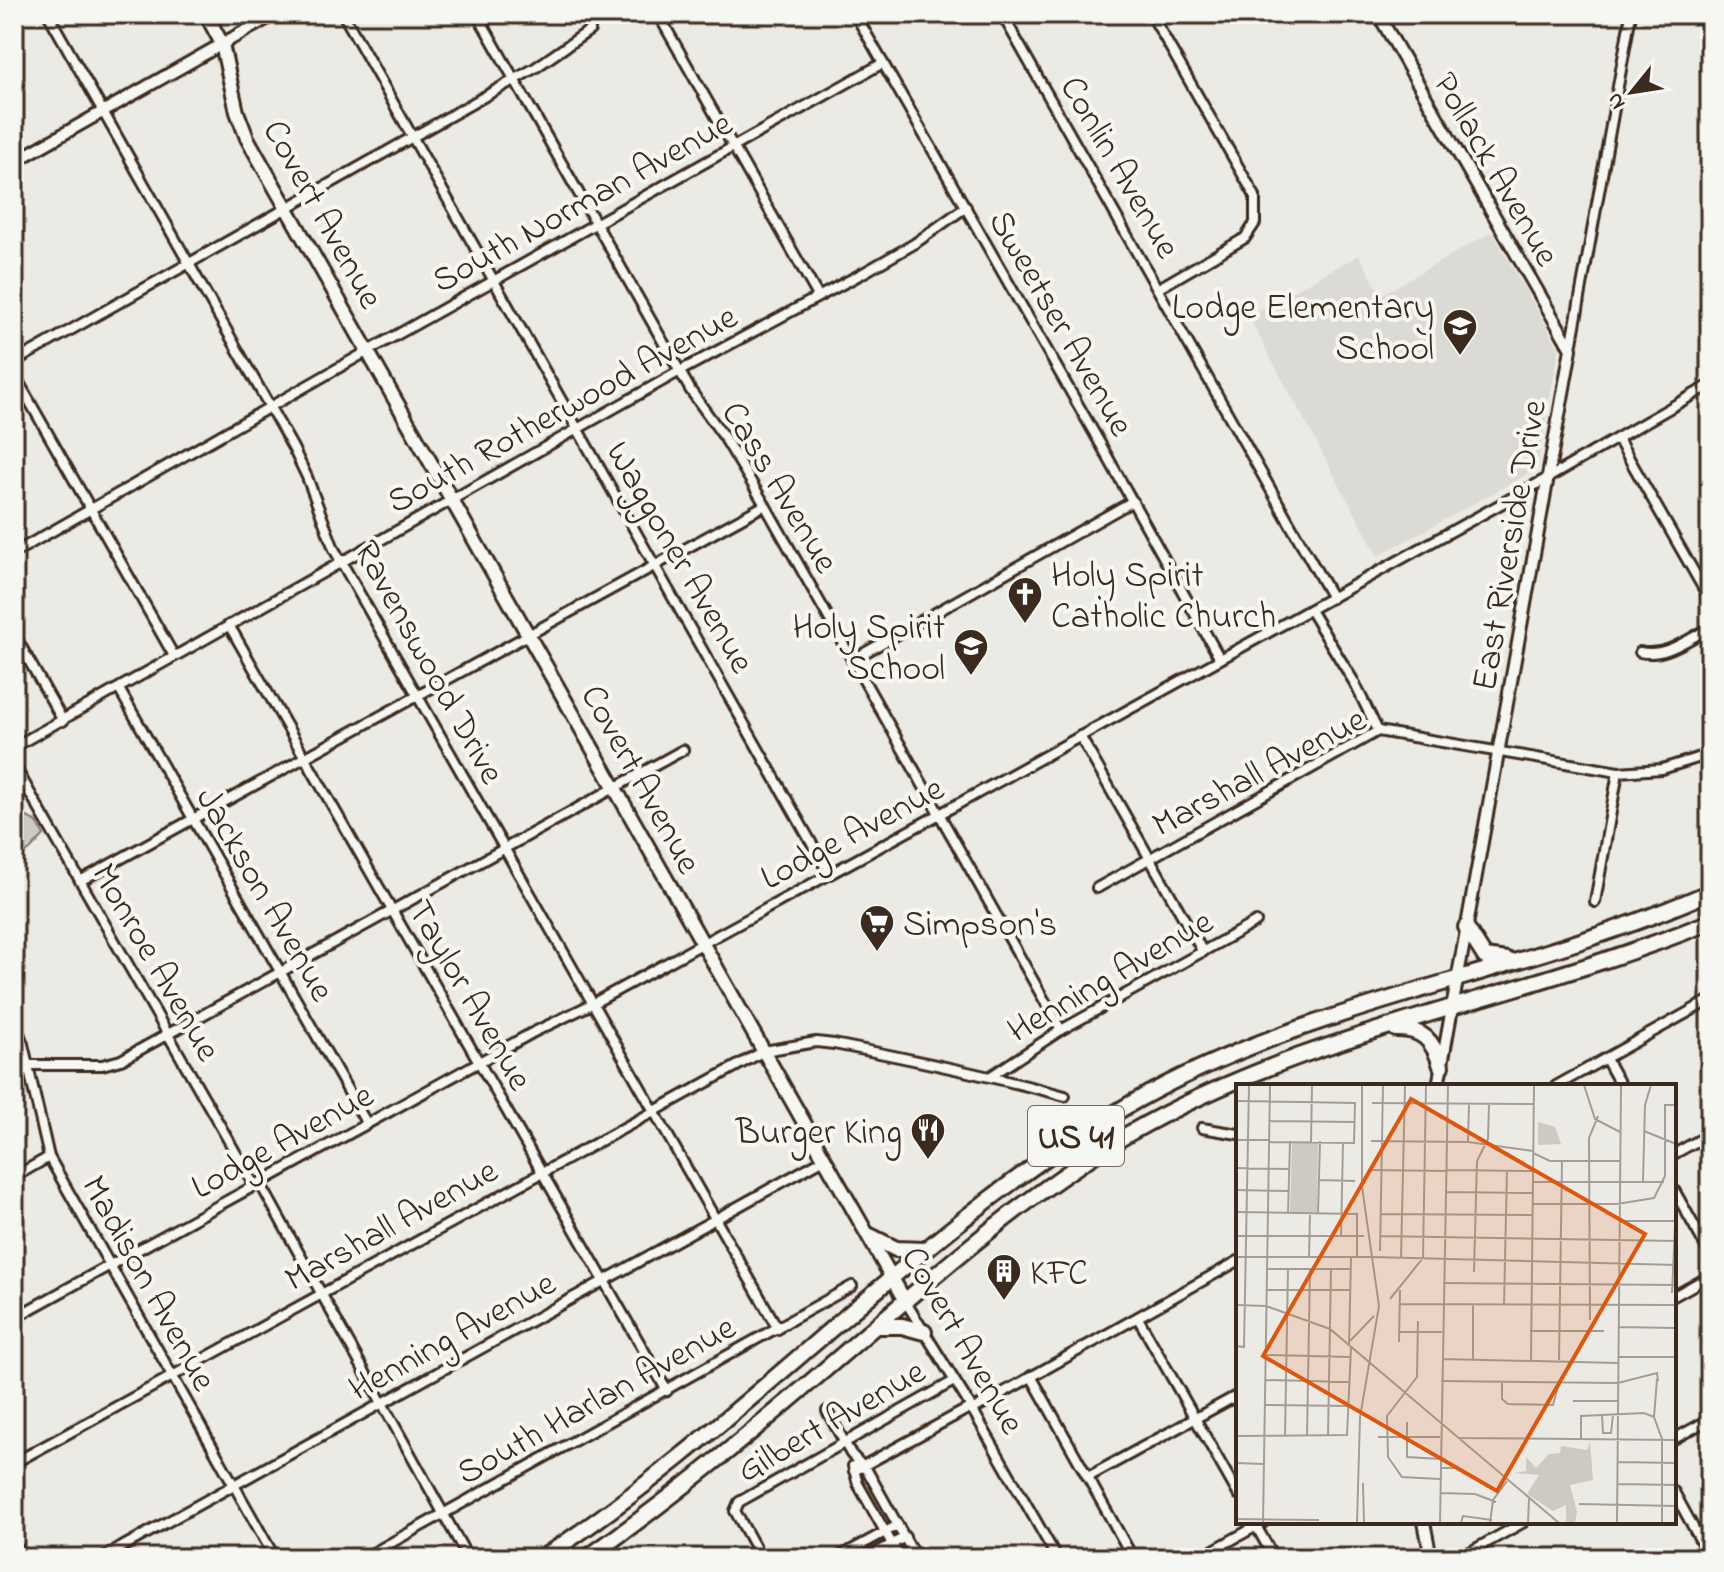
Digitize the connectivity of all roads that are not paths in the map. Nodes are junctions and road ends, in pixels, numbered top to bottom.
1 (48, 14) edge
2 (206, 14) edge
3 (275, 14) edge
4 (343, 14) edge
5 (477, 14) edge
6 (658, 14) edge
7 (855, 14) edge
8 (1002, 14) edge
9 (1151, 14) edge
10 (1378, 14) edge
11 (1631, 14) edge
12 (590, 30) dead end
13 (222, 44) junction
14 (883, 63) junction
15 (514, 79) junction
16 (103, 112) junction
17 (412, 137) junction
18 (733, 147) junction
19 (14, 162) edge
20 (286, 207) junction
21 (966, 207) junction
22 (596, 223) junction
23 (188, 263) junction
24 (494, 281) junction
25 (1159, 288) junction
26 (818, 296) junction
27 (1571, 349) junction
28 (368, 351) junction
29 (14, 362) edge
30 (680, 371) junction
31 (14, 374) edge
32 (1710, 385) edge
33 (270, 407) junction
34 (577, 428) junction
35 (1618, 439) junction
36 (1546, 479) junction
37 (452, 498) junction
38 (1133, 501) junction
39 (765, 505) junction
40 (90, 509) junction
41 (14, 553) edge
42 (341, 561) junction
43 (655, 565) junction
44 (1332, 598) junction
45 (1710, 600) edge
46 (1310, 610) junction
47 (229, 625) junction
48 (1710, 628) edge
49 (14, 634) edge
50 (529, 635) junction
51 (1640, 652) dead end
52 (174, 656) junction
53 (1220, 659) junction
54 (852, 660) junction
55 (119, 689) junction
56 (418, 695) junction
57 (63, 721) junction
58 (1378, 731) junction
59 (1080, 736) junction
60 (14, 747) edge
61 (683, 750) dead end
62 (1499, 751) junction
63 (1710, 754) edge
64 (305, 758) junction
65 (14, 765) edge
66 (1618, 772) junction
67 (616, 788) junction
68 (938, 815) junction
69 (193, 819) junction
70 (504, 848) junction
71 (1150, 858) junction
72 (829, 874) junction
73 (80, 881) junction
74 (1097, 888) dead end
75 (1710, 892) edge
76 (1595, 902) dead end
77 (391, 911) junction
78 (1256, 922) dead end
79 (1710, 922) edge
80 (1466, 927) junction
81 (701, 944) junction
82 (1203, 952) junction
83 (1543, 954) junction
84 (280, 971) junction
85 (1456, 980) junction
86 (1710, 1000) edge
87 (592, 1004) junction
88 (1450, 1008) junction
89 (14, 1020) edge
90 (1061, 1030) junction
91 (1364, 1033) junction
92 (168, 1034) junction
93 (764, 1051) junction
94 (1606, 1059) junction
95 (479, 1062) junction
96 (14, 1065) edge
97 (28, 1065) junction
98 (1441, 1066) junction
99 (991, 1076) junction
100 (1438, 1084) edge
101 (1560, 1084) edge
102 (1620, 1084) edge
103 (1065, 1096) dead end
104 (654, 1111) junction
105 (367, 1124) junction
106 (1202, 1128) dead end
107 (1236, 1134) edge
108 (1710, 1134) edge
109 (1676, 1153) edge
110 (49, 1157) junction
111 (826, 1158) junction
112 (543, 1172) junction
113 (14, 1177) edge
114 (257, 1184) junction
115 (1676, 1194) edge
116 (716, 1220) junction
117 (870, 1236) junction
118 (925, 1250) junction
119 (1710, 1254) edge
120 (1236, 1262) edge
121 (110, 1265) junction
122 (1710, 1276) edge
123 (892, 1279) junction
124 (606, 1281) junction
125 (852, 1286) dead end
126 (321, 1293) junction
127 (1676, 1295) edge
128 (905, 1301) junction
129 (14, 1318) edge
130 (1138, 1318) junction
131 (876, 1326) junction
132 (778, 1329) junction
133 (924, 1332) junction
134 (172, 1375) junction
135 (1031, 1376) junction
136 (954, 1381) junction
137 (667, 1391) junction
138 (1236, 1396) edge
139 (383, 1404) junction
140 (971, 1409) junction
141 (827, 1411) dead end
142 (1195, 1418) junction
143 (1710, 1419) edge
144 (1676, 1438) edge
145 (844, 1441) junction
146 (851, 1454) junction
147 (14, 1463) edge
148 (863, 1465) junction
149 (854, 1471) junction
150 (1088, 1477) junction
151 (234, 1486) junction
152 (1236, 1490) edge
153 (1676, 1496) edge
154 (444, 1513) junction
155 (1256, 1524) edge
156 (1258, 1524) edge
157 (1424, 1524) edge
158 (1520, 1524) edge
159 (898, 1525) junction
160 (885, 1532) junction
161 (905, 1537) junction
162 (14, 1543) edge
163 (892, 1544) junction
164 (23, 1558) edge
165 (102, 1558) edge
166 (275, 1558) edge
167 (364, 1558) edge
168 (468, 1558) edge
169 (542, 1558) edge
170 (587, 1558) edge
171 (761, 1558) edge
172 (837, 1558) edge
173 (867, 1558) edge
174 (900, 1558) edge
175 (916, 1558) edge
176 (1057, 1558) edge
177 (1133, 1558) edge
178 (1199, 1558) edge
179 (1274, 1558) edge
180 (1431, 1558) edge
181 (1459, 1558) edge
182 (1710, 1558) edge

1 - 16 street, Ravenswood Drive
2 - 13 main road, Covert Avenue
3 - 13 street
4 - 17 street, Waggoner Avenue
5 - 15 street, Cass Avenue
6 - 18 street
7 - 14 street, Sweetser Avenue
8 - 25 street, Conlin Avenue
9 - 25 street
10 - 27 street, Pollack Avenue
11 - 27 street, East Riverside Drive
12 - 15 street
13 - 16 street
13 - 20 main road, Covert Avenue
14 - 18 street, South Norman Avenue
14 - 21 street, Sweetser Avenue
15 - 17 street
15 - 22 street, Cass Avenue
16 - 19 street
16 - 23 street, Ravenswood Drive
17 - 20 street
17 - 24 street, Waggoner Avenue
18 - 22 street, South Norman Avenue
18 - 26 street
20 - 23 street
20 - 28 main road, Covert Avenue
21 - 26 street, South Rotherwood Avenue
21 - 38 street, Sweetser Avenue
22 - 24 street, South Norman Avenue
22 - 30 street, Cass Avenue
23 - 29 street
23 - 33 street, Ravenswood Drive
24 - 28 street, South Norman Avenue
24 - 34 street, Waggoner Avenue
25 - 44 street, Conlin Avenue
26 - 30 street, South Rotherwood Avenue
27 - 36 street, East Riverside Drive
28 - 33 street, South Norman Avenue
28 - 37 main road, Covert Avenue
30 - 34 street, South Rotherwood Avenue
30 - 39 street, Cass Avenue
31 - 40 street
32 - 35 street, Lodge Avenue
33 - 40 street, South Norman Avenue
33 - 42 street, Ravenswood Drive
34 - 37 street, South Rotherwood Avenue
34 - 43 street, Waggoner Avenue
35 - 36 street, Lodge Avenue
35 - 45 street
36 - 44 street, Lodge Avenue
36 - 62 street, East Riverside Drive
37 - 42 street, South Rotherwood Avenue
37 - 50 main road, Covert Avenue
38 - 53 street, Sweetser Avenue
38 - 54 street
39 - 43 street
39 - 54 street, Cass Avenue
40 - 41 street, South Norman Avenue
40 - 52 street
42 - 47 street, South Rotherwood Avenue
42 - 56 street, Ravenswood Drive
43 - 50 street
43 - 72 street, Waggoner Avenue
44 - 46 street, Lodge Avenue
46 - 53 street, Lodge Avenue
46 - 58 street
47 - 52 street, South Rotherwood Avenue
47 - 64 street, Taylor Avenue
48 - 51 street
49 - 57 street
50 - 56 street
50 - 67 main road, Covert Avenue
52 - 55 street, South Rotherwood Avenue
53 - 59 street, Lodge Avenue
54 - 68 street, Cass Avenue
55 - 57 street, South Rotherwood Avenue
55 - 69 street, Jackson Avenue
56 - 64 street
56 - 70 street, Ravenswood Drive
57 - 60 street, South Rotherwood Avenue
58 - 62 street, Marshall Avenue
58 - 71 street, Marshall Avenue
59 - 68 street, Lodge Avenue
59 - 71 street
61 - 67 street
62 - 66 street, Marshall Avenue
62 - 80 street, East Riverside Drive
63 - 66 street, Marshall Avenue
64 - 69 street
64 - 77 street, Taylor Avenue
65 - 73 street, Monroe Avenue
66 - 76 street
67 - 70 street
67 - 81 main road, Covert Avenue
68 - 72 street, Lodge Avenue
68 - 90 street, Cass Avenue
69 - 73 street
69 - 84 street, Jackson Avenue
70 - 77 street
70 - 87 street, Ravenswood Drive
71 - 74 street, Marshall Avenue
71 - 82 street
72 - 81 street, Lodge Avenue
73 - 92 street, Monroe Avenue
75 - 83 highway, US 41
77 - 84 street
77 - 95 street, Taylor Avenue
78 - 82 street, Henning Avenue
79 - 88 highway, US 41
80 - 83 highway
80 - 85 street, East Riverside Drive
81 - 87 street, Lodge Avenue
81 - 93 main road, Covert Avenue
82 - 90 street, Henning Avenue
83 - 85 highway, US 41
84 - 92 street
84 - 105 street, Jackson Avenue
85 - 88 street, East Riverside Drive
85 - 118 highway, US 41
86 - 94 street
87 - 95 street, Lodge Avenue
87 - 104 street, Ravenswood Drive
88 - 91 highway, US 41
88 - 98 street, East Riverside Drive
89 - 97 street, Madison Avenue
90 - 99 street, Henning Avenue
91 - 98 highway
91 - 128 highway, US 41
92 - 97 street
92 - 114 street, Monroe Avenue
93 - 99 street, Marshall Avenue
93 - 104 street, Marshall Avenue
93 - 111 main road, Covert Avenue
94 - 101 street
94 - 102 street
95 - 105 street, Lodge Avenue
95 - 112 street, Taylor Avenue
96 - 97 street
97 - 110 street, Madison Avenue
98 - 100 street, East Riverside Drive
99 - 103 street, Marshall Avenue
104 - 112 street, Marshall Avenue
104 - 116 street, Ravenswood Drive
105 - 114 street, Lodge Avenue
106 - 107 street
108 - 109 street
110 - 113 street
110 - 121 street, Madison Avenue
111 - 116 street, Henning Avenue
111 - 117 main road, Covert Avenue
112 - 124 street, Taylor Avenue
112 - 126 street, Marshall Avenue
114 - 121 street, Lodge Avenue
114 - 126 street, Monroe Avenue
115 - 119 street
116 - 124 street, Henning Avenue
116 - 132 street, Ravenswood Drive
117 - 118 highway
117 - 123 main road, Covert Avenue
118 - 123 highway, US 41
120 - 130 street, Gilbert Avenue
121 - 129 street, Lodge Avenue
121 - 134 street, Madison Avenue
122 - 127 street
123 - 128 main road, Covert Avenue
123 - 169 highway, US 41
124 - 137 street, Taylor Avenue
124 - 139 street, Henning Avenue
125 - 132 street, South Harlan Avenue
126 - 134 street, Marshall Avenue
126 - 139 street, Monroe Avenue
128 - 131 highway, US 41
128 - 133 street, Covert Avenue
130 - 135 street, Gilbert Avenue
130 - 142 street
131 - 133 highway
131 - 170 highway, US 41
132 - 137 street, South Harlan Avenue
133 - 136 street, Covert Avenue
134 - 147 street, Marshall Avenue
134 - 151 street, Madison Avenue
135 - 140 street, Gilbert Avenue
135 - 150 street
136 - 140 street, Covert Avenue
136 - 145 street, Gilbert Avenue
137 - 154 street, South Harlan Avenue
138 - 142 street
139 - 151 street, Henning Avenue
139 - 154 street, Monroe Avenue
140 - 148 street, Gilbert Avenue
140 - 176 street, Covert Avenue
141 - 145 street
142 - 150 street
142 - 152 street
143 - 144 street
145 - 146 street
145 - 171 street, Gilbert Avenue
146 - 148 street
146 - 149 street
148 - 149 street, Gilbert Avenue
148 - 159 street
149 - 160 street
150 - 177 street
151 - 165 street, Henning Avenue
151 - 166 street, Madison Avenue
153 - 182 street
154 - 167 street, South Harlan Avenue
154 - 168 street, Monroe Avenue
155 - 178 street
156 - 179 street
157 - 180 street
158 - 181 street
159 - 160 street
159 - 161 street
160 - 163 street
160 - 172 street
161 - 163 street
161 - 175 street
162 - 164 street
163 - 173 street
163 - 174 street

